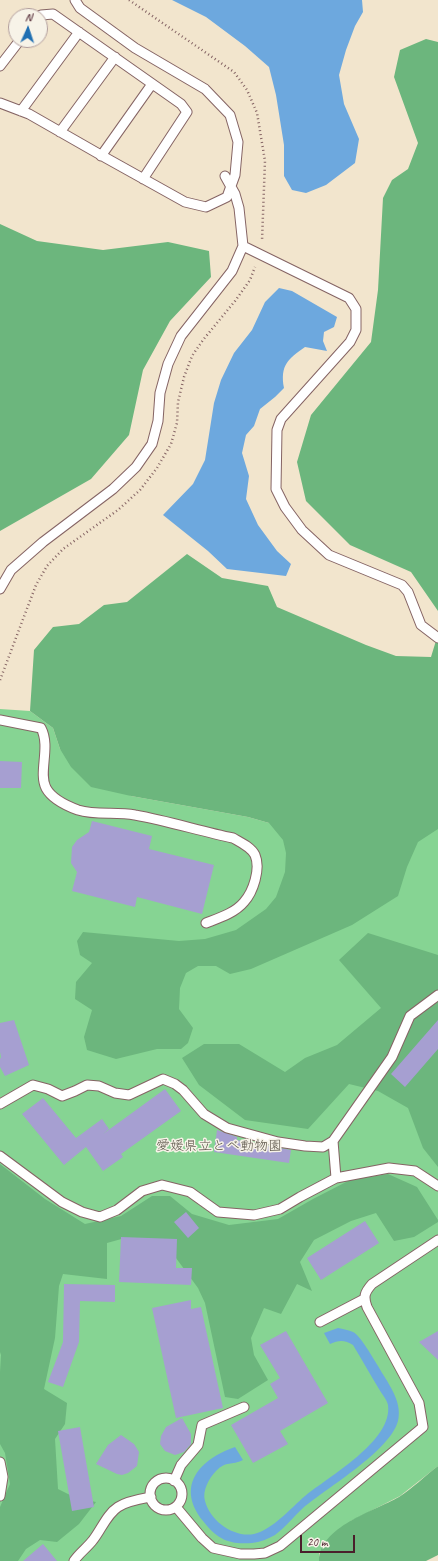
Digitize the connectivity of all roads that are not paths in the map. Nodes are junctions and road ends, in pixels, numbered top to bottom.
1 (75, 0) edge
2 (48, 14) edge
3 (79, 32) junction
4 (14, 48) edge
5 (114, 57) junction
6 (0, 66) edge
7 (152, 84) junction
8 (0, 103) edge
9 (21, 111) junction
10 (60, 132) junction
11 (101, 156) junction
12 (225, 176) dead end
13 (143, 179) junction
14 (231, 186) junction
15 (243, 246) junction
16 (0, 589) edge
17 (438, 638) edge
18 (0, 720) edge
19 (206, 923) dead end
20 (438, 995) edge
21 (0, 1104) edge
22 (332, 1141) junction
23 (0, 1156) edge
24 (336, 1178) junction
25 (438, 1186) edge
26 (438, 1240) edge
27 (364, 1299) junction
28 (320, 1322) dead end
29 (244, 1408) dead end
30 (0, 1462) edge
31 (174, 1481) junction
32 (0, 1496) edge
33 (151, 1497) junction
34 (176, 1507) junction
35 (74, 1561) edge

1 - 14 lane
2 - 3 lane
3 - 5 lane
3 - 9 lane
4 - 6 lane
5 - 7 lane
5 - 10 lane
7 - 11 lane
7 - 13 lane
8 - 9 lane
9 - 10 lane
10 - 11 lane
11 - 13 lane
12 - 14 lane
13 - 14 lane
14 - 15 lane
15 - 16 lane
15 - 17 lane
18 - 19 lane
20 - 22 lane
21 - 22 lane
22 - 24 lane
23 - 24 lane
24 - 25 lane
26 - 27 lane
27 - 28 lane
27 - 34 lane
29 - 31 lane
30 - 32 lane
31 - 33 lane
31 - 34 lane
33 - 34 lane
33 - 35 lane

